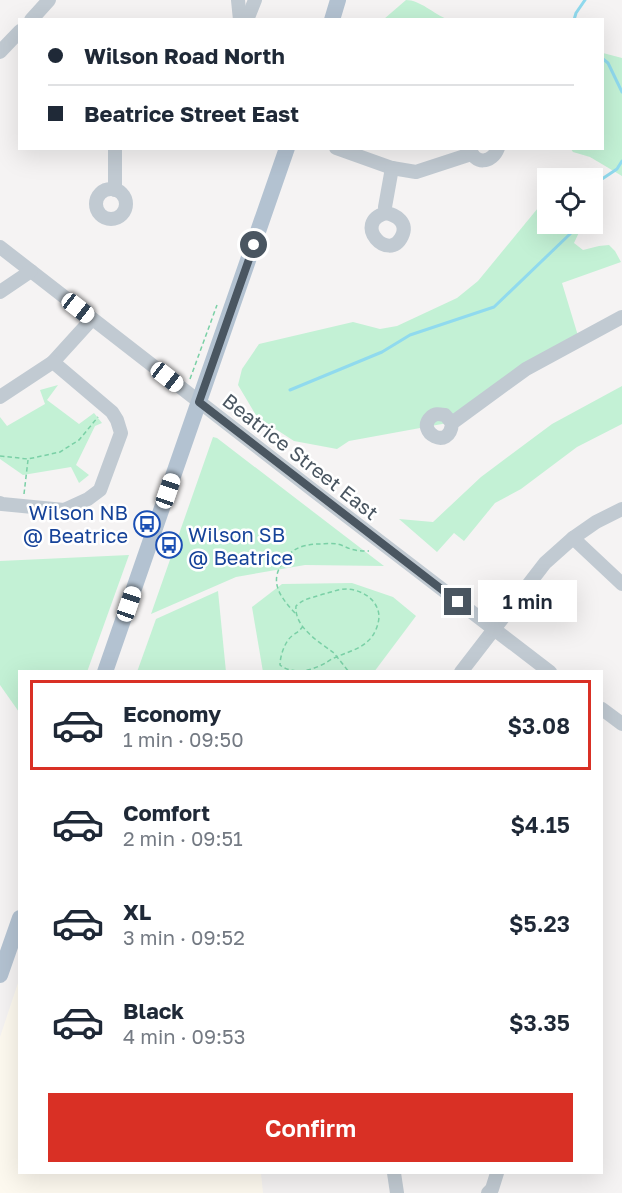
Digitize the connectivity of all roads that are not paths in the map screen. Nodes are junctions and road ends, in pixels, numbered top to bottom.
1 (49, 0) edge
2 (238, 0) edge
3 (255, 0) edge
4 (338, 0) edge
5 (39, 18) edge
6 (240, 18) edge
7 (248, 18) edge
8 (333, 18) edge
9 (18, 33) edge
10 (0, 52) edge
11 (115, 150) edge
12 (286, 150) edge
13 (342, 150) edge
14 (497, 150) edge
15 (470, 151) edge
16 (392, 168) junction
17 (115, 190) dead end
18 (386, 213) dead end
19 (0, 247) edge
20 (30, 271) junction
21 (0, 292) edge
22 (622, 317) edge
23 (92, 319) junction
24 (52, 362) junction
25 (0, 397) edge
26 (199, 402) junction
27 (452, 423) dead end
28 (0, 503) edge
29 (622, 509) edge
30 (573, 538) junction
31 (622, 584) edge
32 (494, 629) junction
33 (106, 670) edge
34 (462, 670) edge
35 (547, 670) edge
36 (603, 710) edge
37 (622, 724) edge
38 (18, 924) edge
39 (0, 975) edge
40 (394, 1174) edge
41 (497, 1174) edge
42 (397, 1193) edge
43 (488, 1193) edge

1 - 5 street
2 - 6 street
3 - 7 street
4 - 8 main road
9 - 10 street
11 - 17 street
12 - 26 main road
13 - 16 street
14 - 15 street
15 - 16 street
16 - 18 street
19 - 20 street, Beatrice Street East
20 - 21 street
20 - 23 street, Beatrice Street East
22 - 27 street
23 - 24 street
23 - 26 street, Beatrice Street East
24 - 25 street
24 - 28 street
26 - 32 street, Beatrice Street East
26 - 33 main road
29 - 30 street
30 - 31 street
30 - 32 street
32 - 34 street
32 - 35 street, Beatrice Street East
36 - 37 street
38 - 39 main road
40 - 42 street
41 - 43 street

